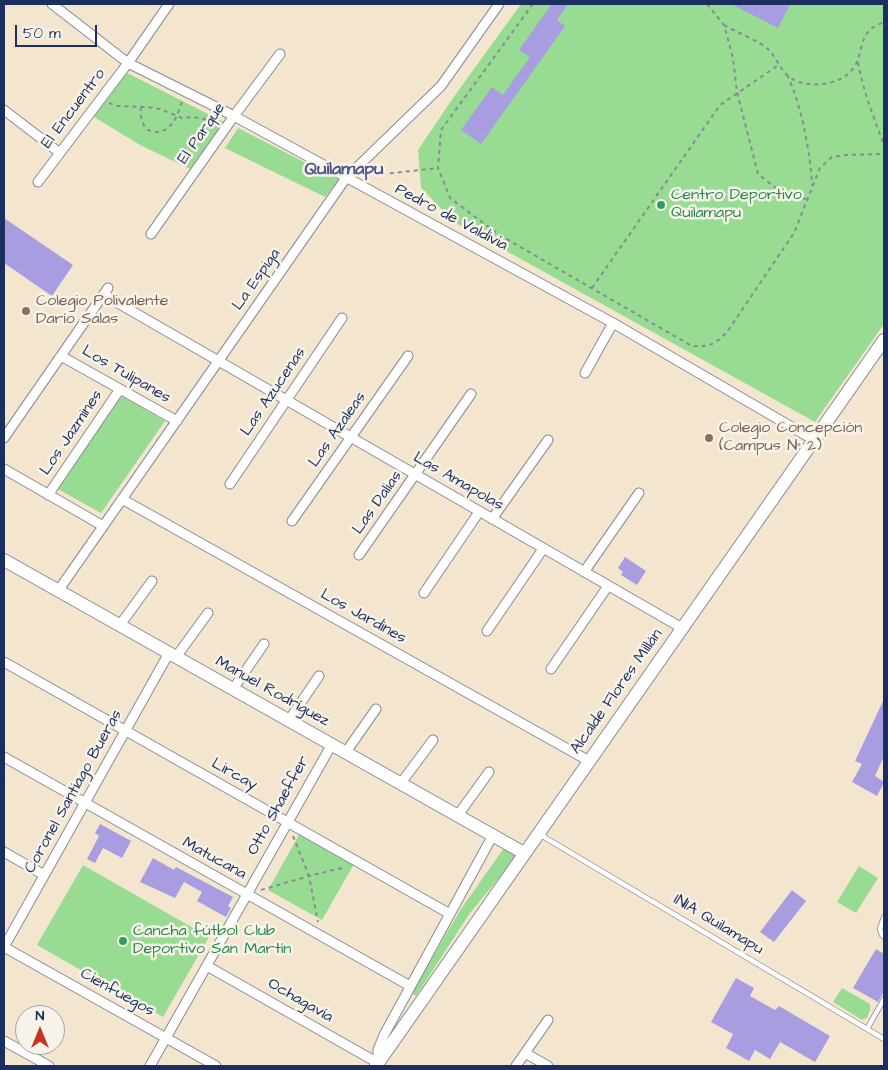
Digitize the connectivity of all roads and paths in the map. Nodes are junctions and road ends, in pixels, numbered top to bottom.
1 (52, 4) edge
2 (168, 4) edge
3 (499, 4) edge
4 (533, 4) edge
5 (707, 4) edge
6 (884, 22) edge
7 (724, 25) junction
8 (280, 54) dead end
9 (858, 62) junction
10 (128, 63) junction
11 (780, 64) junction
12 (787, 75) junction
13 (187, 92) junction
14 (737, 92) junction
15 (100, 100) junction
16 (141, 107) junction
17 (5, 114) edge
18 (176, 116) junction
19 (234, 116) junction
20 (884, 145) edge
21 (60, 153) junction
22 (884, 154) edge
23 (438, 168) junction
24 (365, 176) dead end
25 (346, 178) junction
26 (38, 182) dead end
27 (812, 188) junction
28 (808, 199) junction
29 (151, 234) dead end
30 (592, 288) junction
31 (342, 318) dead end
32 (613, 323) junction
33 (884, 340) edge
34 (61, 356) junction
35 (408, 356) dead end
36 (218, 361) junction
37 (585, 373) dead end
38 (120, 389) junction
39 (472, 394) dead end
40 (286, 400) junction
41 (177, 421) junction
42 (4, 438) edge
43 (350, 438) junction
44 (548, 440) dead end
45 (814, 440) junction
46 (4, 469) edge
47 (415, 475) junction
48 (230, 484) dead end
49 (639, 493) dead end
50 (48, 495) junction
51 (122, 499) junction
52 (479, 512) junction
53 (492, 519) junction
54 (292, 520) dead end
55 (103, 526) junction
56 (543, 548) junction
57 (360, 555) dead end
58 (5, 563) edge
59 (584, 572) junction
60 (152, 581) dead end
61 (608, 586) junction
62 (58, 591) junction
63 (424, 593) dead end
64 (208, 613) dead end
65 (120, 625) junction
66 (682, 628) junction
67 (487, 631) dead end
68 (264, 644) dead end
69 (173, 655) junction
70 (4, 662) edge
71 (552, 669) dead end
72 (320, 676) dead end
73 (233, 689) junction
74 (376, 709) dead end
75 (289, 720) junction
76 (126, 731) junction
77 (433, 740) dead end
78 (332, 744) junction
79 (346, 752) junction
80 (4, 757) edge
81 (589, 761) junction
82 (489, 772) dead end
83 (401, 783) junction
84 (85, 803) junction
85 (458, 815) junction
86 (288, 822) junction
87 (538, 833) junction
88 (492, 835) junction
89 (4, 852) edge
90 (524, 853) junction
91 (361, 864) junction
92 (44, 875) junction
93 (309, 876) junction
94 (247, 894) junction
95 (450, 914) junction
96 (884, 917) edge
97 (320, 935) junction
98 (884, 937) edge
99 (4, 947) edge
100 (207, 966) junction
101 (410, 986) junction
102 (884, 1000) edge
103 (548, 1020) dead end
104 (867, 1029) junction
105 (166, 1038) junction
106 (884, 1039) edge
107 (4, 1040) edge
108 (525, 1053) junction
109 (377, 1064) edge
110 (49, 1066) edge
111 (150, 1066) edge
112 (216, 1066) edge
113 (516, 1066) edge
114 (548, 1066) edge

1 - 10 street, Pedro de Valdivia
2 - 10 street, El Encuentro
3 - 25 street, La Espiga
4 - 23 path
5 - 7 path
6 - 9 path
7 - 11 path
7 - 14 path
8 - 19 street, El Parque
9 - 12 path
9 - 20 path
10 - 13 street, Pedro de Valdivia
10 - 15 street, El Encuentro
11 - 12 path
11 - 14 path
12 - 27 path
13 - 18 path
13 - 19 street, Pedro de Valdivia
14 - 28 path
14 - 30 path
15 - 16 path
15 - 21 street, El Encuentro
16 - 18 path
16 - 18 path
17 - 21 street
18 - 19 path
19 - 25 street, Pedro de Valdivia
19 - 29 street, El Parque
21 - 26 street, El Encuentro
22 - 27 path
23 - 24 path
23 - 30 path
25 - 32 street, Pedro de Valdivia
25 - 36 street, La Espiga
27 - 28 path
28 - 30 path
31 - 40 street, Las Azucenas
32 - 37 street
32 - 45 street, Pedro de Valdivia
33 - 45 street, Alcalde Flores Millán
34 - 36 street, Las Amapolas
34 - 38 street, Los Tulipanes
34 - 42 street
35 - 43 street, Las Azaleas
36 - 40 street, Las Amapolas
36 - 41 street, La Espiga
38 - 41 street, Los Tulipanes
38 - 50 street, Los Jazmines
39 - 47 street, Las Dalias
40 - 43 street, Las Amapolas
40 - 48 street, Las Azucenas
41 - 51 street, La Espiga
43 - 47 street, Las Amapolas
43 - 54 street, Las Azaleas
44 - 53 street
45 - 66 street, Alcalde Flores Millán
46 - 50 street
47 - 52 street, Las Amapolas
47 - 57 street, Las Dalias
49 - 59 street
50 - 55 street
51 - 55 street, La Espiga
51 - 81 street, Los Jardines
52 - 53 street, Las Amapolas
52 - 63 street
53 - 56 street, Las Amapolas
55 - 62 street, La Espiga
56 - 59 street, Las Amapolas
56 - 67 street
58 - 62 street, Manuel Rodríguez
59 - 61 street, Las Amapolas
60 - 65 street
61 - 66 street, Las Amapolas
61 - 71 street
62 - 65 street, Manuel Rodríguez
64 - 69 street, Coronel Santiago Bueras
65 - 69 street, Manuel Rodríguez
66 - 81 street, Alcalde Flores Millán
68 - 73 street
69 - 73 street, Manuel Rodríguez
69 - 76 street, Coronel Santiago Bueras
70 - 76 street, Lircay
72 - 75 street
73 - 75 street, Manuel Rodríguez
74 - 79 street
75 - 78 street, Manuel Rodríguez
76 - 84 street, Coronel Santiago Bueras
76 - 86 street, Lircay
77 - 83 street
78 - 79 street, Manuel Rodríguez
78 - 86 street, Otto Shaeffer
79 - 83 street, Manuel Rodríguez
80 - 84 street, Matucana
81 - 87 street, Alcalde Flores Millán
82 - 85 street
83 - 85 street, Manuel Rodríguez
84 - 92 street, Coronel Santiago Bueras
84 - 94 street, Matucana
85 - 88 street, Manuel Rodríguez
86 - 91 street, Lircay
86 - 93 path
86 - 94 street, Otto Shaeffer
87 - 90 street, Alcalde Flores Millán
87 - 104 lane, INIA Quilamapu
88 - 90 street, Manuel Rodríguez
88 - 95 street
89 - 92 street
90 - 109 street, Alcalde Flores Millán
91 - 93 path
91 - 95 street, Lircay
92 - 99 street, Coronel Santiago Bueras
93 - 94 path
93 - 97 path
94 - 97 street, Matucana
94 - 100 street, Otto Shaeffer
95 - 101 street
96 - 98 lane
97 - 101 street, Matucana
99 - 105 street, Cienfuegos
100 - 105 street, Otto Shaeffer
100 - 109 street, Ochagavía
101 - 109 street
102 - 104 lane
103 - 108 street
104 - 106 lane, INIA Quilamapu
105 - 111 street, Otto Shaeffer
105 - 112 street, Cienfuegos
107 - 110 street
108 - 113 street
108 - 114 street

